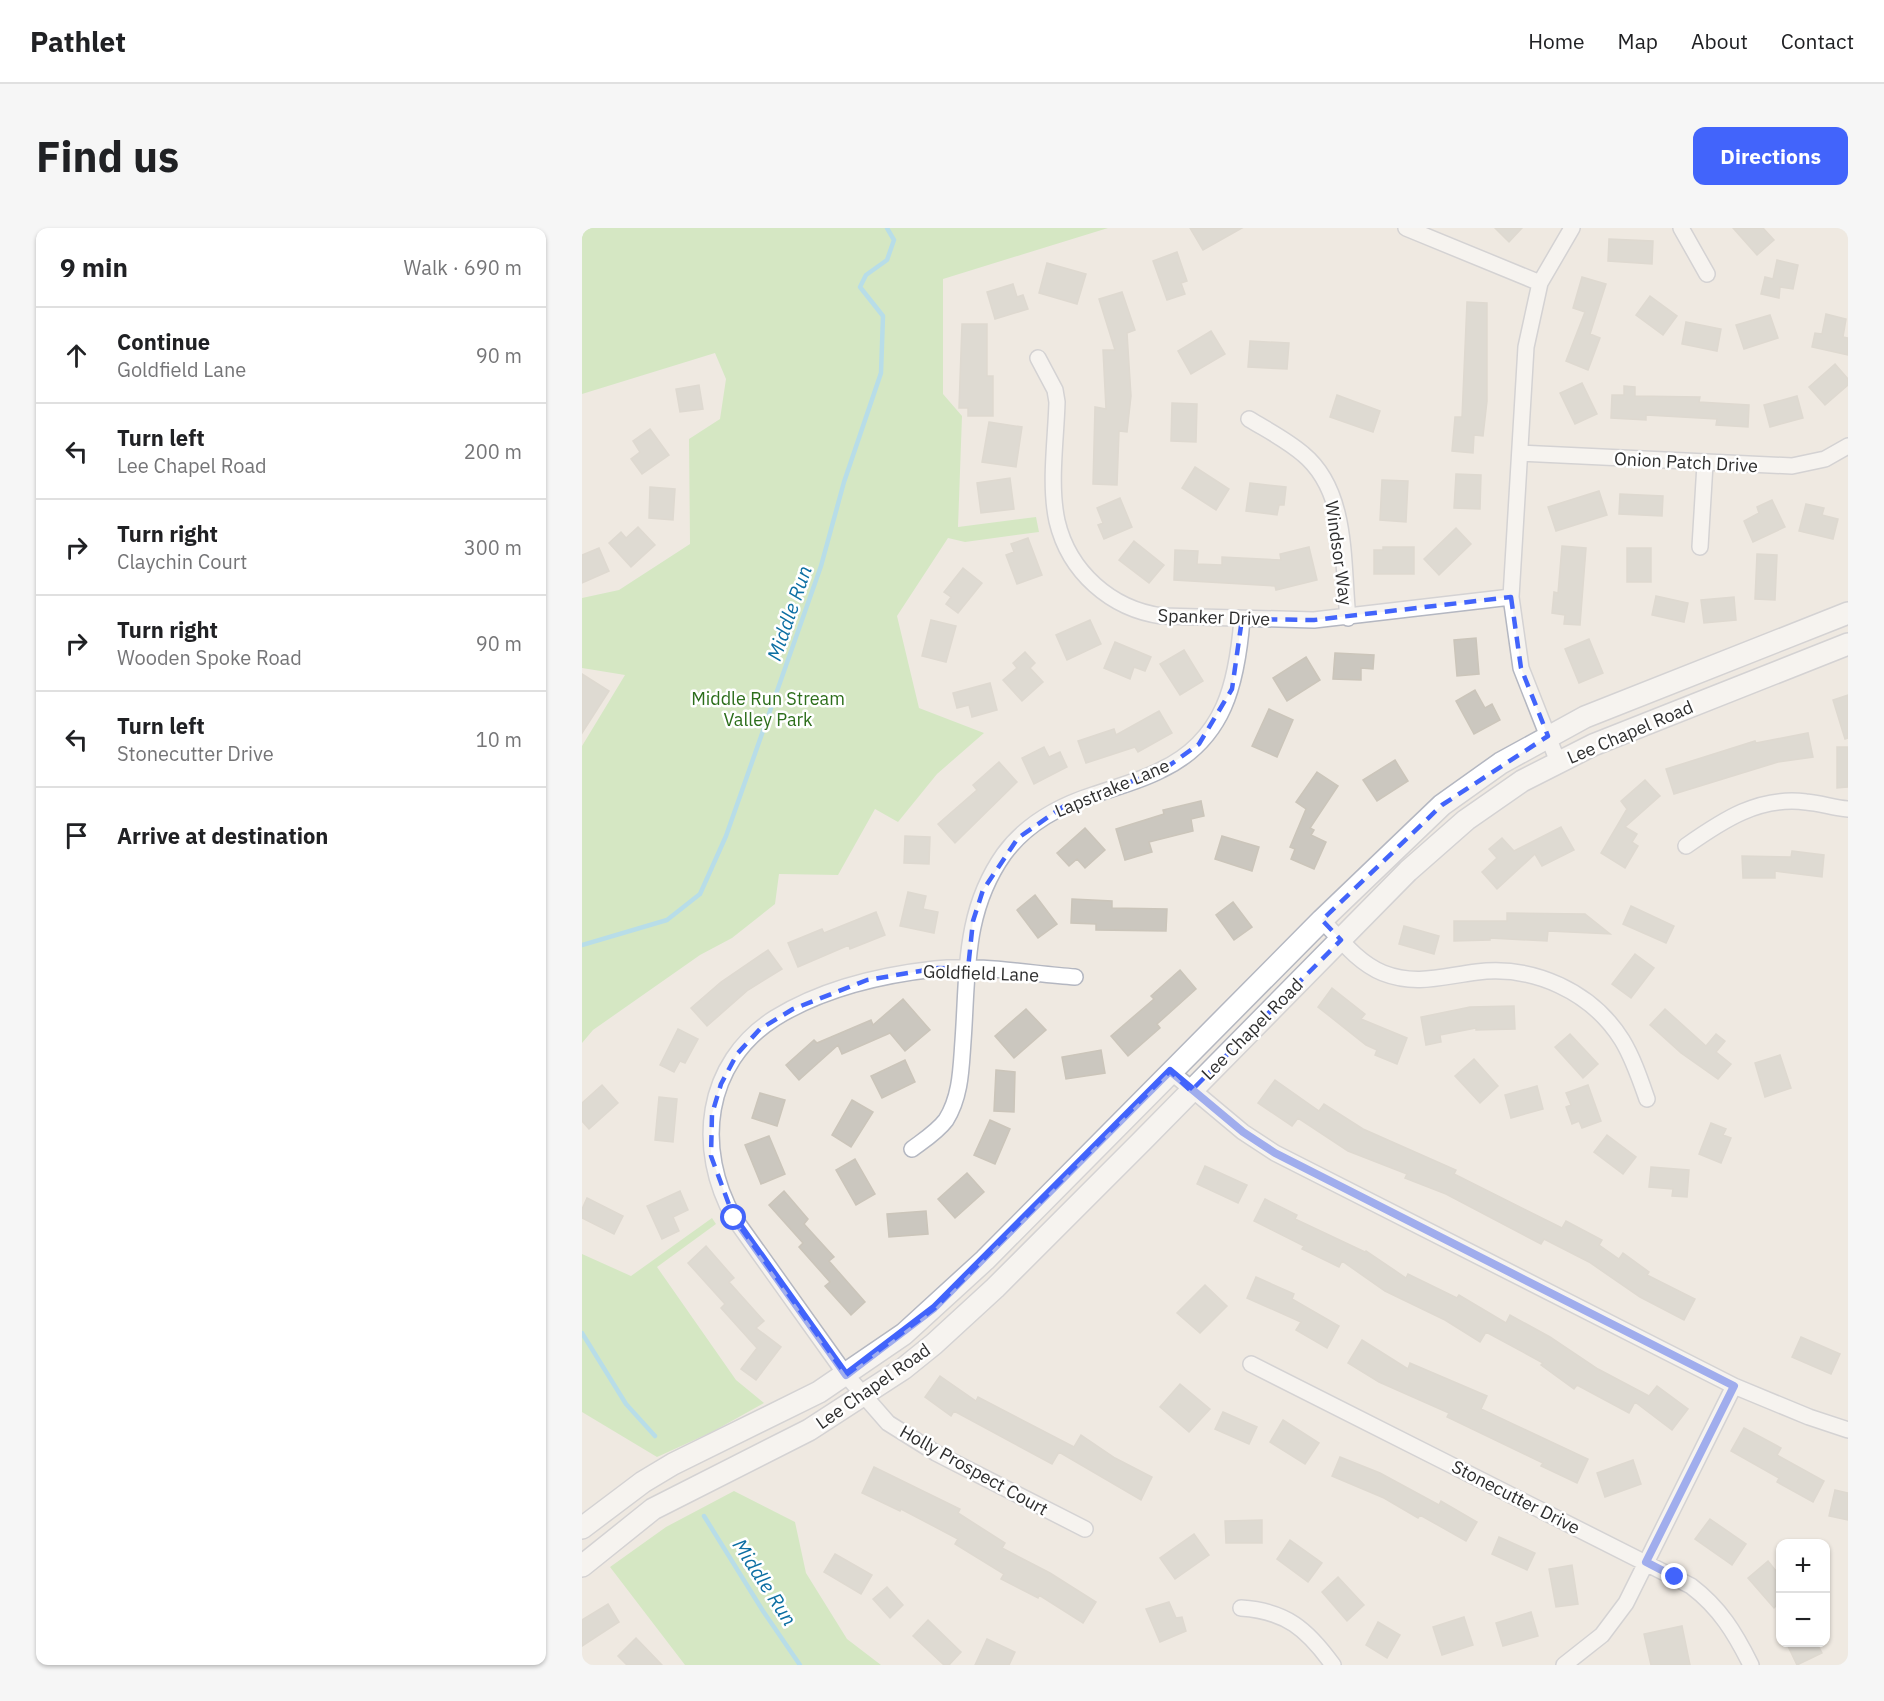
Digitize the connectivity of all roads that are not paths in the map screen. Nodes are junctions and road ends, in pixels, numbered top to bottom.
1 (1406, 228) edge
2 (1572, 228) edge
3 (1681, 228) edge
4 (1707, 274) dead end
5 (1540, 283) junction
6 (1038, 358) dead end
7 (1249, 419) dead end
8 (1848, 446) edge
9 (1520, 453) junction
10 (1705, 464) junction
11 (1700, 547) dead end
12 (1511, 597) junction
13 (1848, 613) edge
14 (1348, 618) junction
15 (1242, 619) junction
16 (1848, 644) edge
17 (1548, 736) junction
18 (1558, 762) junction
19 (1848, 809) edge
20 (1686, 846) dead end
21 (1322, 920) junction
22 (1341, 940) junction
23 (968, 969) junction
24 (1075, 977) dead end
25 (1170, 1071) junction
26 (1191, 1091) junction
27 (1647, 1099) dead end
28 (912, 1149) dead end
29 (1251, 1364) dead end
30 (846, 1375) junction
31 (1734, 1386) junction
32 (863, 1395) junction
33 (1848, 1430) edge
34 (582, 1528) edge
35 (1085, 1529) dead end
36 (1646, 1562) junction
37 (582, 1566) edge
38 (1241, 1608) dead end
39 (1333, 1665) edge
40 (1564, 1665) edge
41 (1751, 1665) edge

1 - 5 street
2 - 5 street
3 - 4 street
5 - 9 street
6 - 15 street, Spanker Drive
7 - 14 street, Windsor Way
8 - 10 street, Onion Patch Drive
9 - 10 street, Onion Patch Drive
9 - 12 street
10 - 11 street
12 - 14 street, Spanker Drive
12 - 17 street
13 - 17 main road, Lee Chapel Road
14 - 15 street, Spanker Drive
15 - 23 street, Lapstrake Lane
16 - 18 main road, Lee Chapel Road
17 - 18 street
17 - 21 main road, Lee Chapel Road
18 - 22 main road, Lee Chapel Road
19 - 20 street
21 - 22 street
21 - 25 main road, Lee Chapel Road
22 - 26 main road, Lee Chapel Road
22 - 27 street
23 - 24 street, Goldfield Lane
23 - 28 street, Lapstrake Lane
23 - 30 street, Goldfield Lane
25 - 26 street
25 - 30 main road, Lee Chapel Road
26 - 31 street
26 - 32 main road, Lee Chapel Road
29 - 36 street, Stonecutter Drive
30 - 32 street, Holly Prospect Court
30 - 34 main road, Lee Chapel Road
31 - 33 street
31 - 36 street
32 - 35 street, Holly Prospect Court
32 - 37 main road, Lee Chapel Road
36 - 40 street
36 - 41 street, Stonecutter Drive
38 - 39 street

